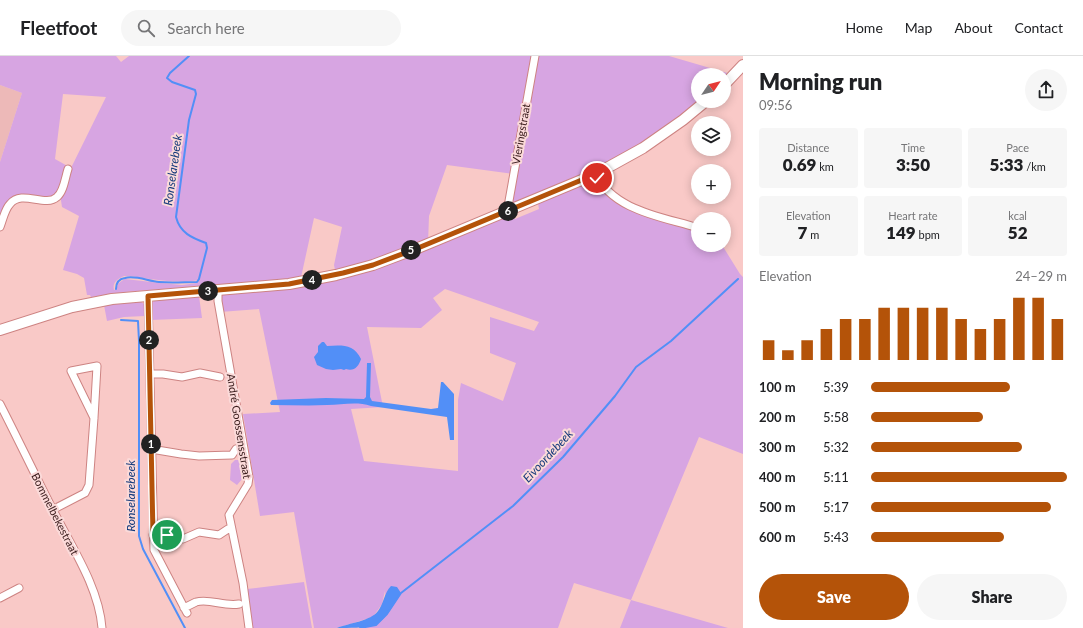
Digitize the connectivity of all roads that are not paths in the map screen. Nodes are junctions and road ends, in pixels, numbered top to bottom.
1 (535, 56) edge
2 (743, 66) edge
3 (731, 77) edge
4 (698, 108) edge
5 (68, 169) dead end
6 (596, 174) junction
7 (507, 212) junction
8 (0, 226) edge
9 (691, 226) edge
10 (218, 290) junction
11 (148, 296) junction
12 (0, 330) edge
13 (150, 374) junction
14 (220, 377) dead end
15 (0, 404) edge
16 (94, 418) junction
17 (151, 449) junction
18 (236, 449) dead end
19 (52, 510) junction
20 (228, 529) dead end
21 (153, 535) junction
22 (19, 588) dead end
23 (0, 598) edge
24 (239, 604) dead end
25 (102, 628) edge
26 (249, 628) edge

1 - 7 street, Vieringstraat
2 - 3 main road
4 - 6 main road
5 - 8 street
6 - 7 main road
6 - 9 street
7 - 10 main road
10 - 11 main road
10 - 26 street, André Goossensstraat
11 - 12 main road
11 - 13 street
13 - 14 street, André Goossensstraat
13 - 17 street
15 - 19 street, Bommelbekestraat
16 - 16 street
16 - 19 street
17 - 18 street, André Goossensstraat
17 - 21 street
19 - 25 street, Bommelbekestraat
20 - 21 street
21 - 24 street
22 - 23 street

